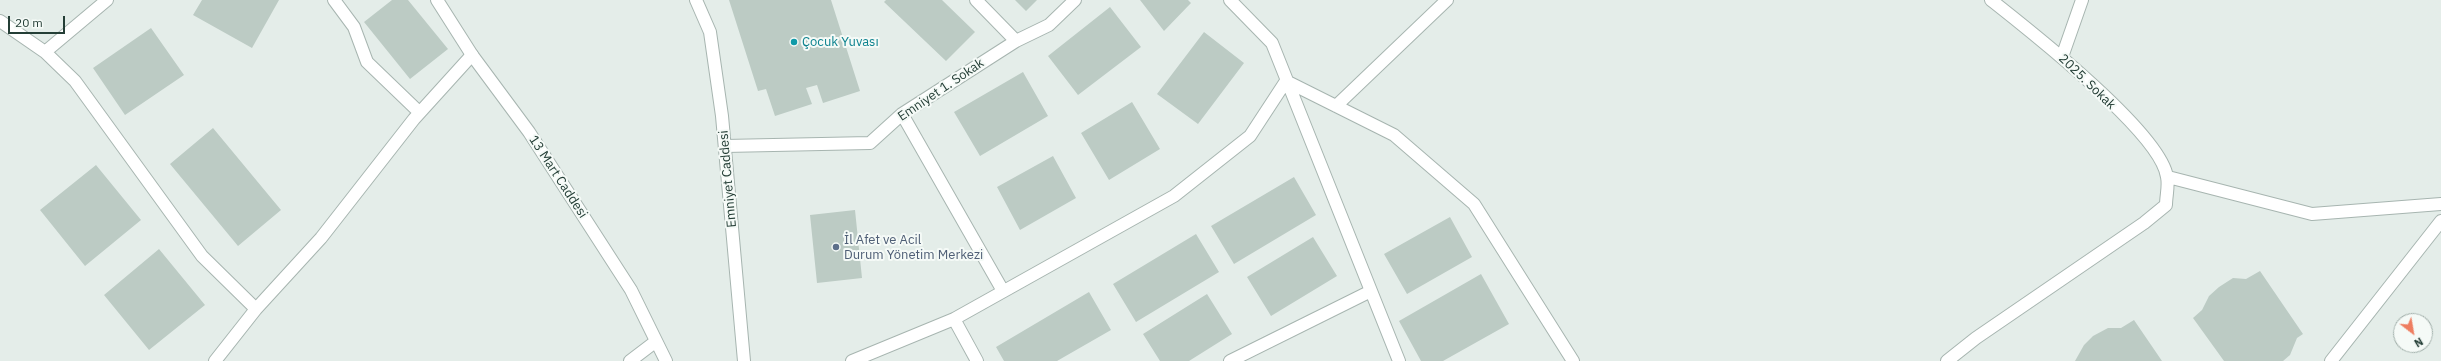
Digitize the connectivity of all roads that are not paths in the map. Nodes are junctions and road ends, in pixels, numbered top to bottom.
1 (107, 0) edge
2 (334, 0) edge
3 (437, 0) edge
4 (696, 0) edge
5 (976, 0) edge
6 (1074, 0) edge
7 (1230, 0) edge
8 (1447, 0) edge
9 (1991, 0) edge
10 (2082, 0) edge
11 (0, 21) edge
12 (1016, 41) junction
13 (45, 52) junction
14 (472, 55) junction
15 (2062, 57) junction
16 (1286, 81) junction
17 (1336, 106) junction
18 (419, 112) junction
19 (902, 114) junction
20 (725, 146) junction
21 (2168, 177) junction
22 (2441, 204) edge
23 (2441, 221) edge
24 (1003, 291) junction
25 (1371, 291) junction
26 (256, 309) junction
27 (954, 319) junction
28 (655, 342) junction
29 (215, 361) edge
30 (630, 361) edge
31 (666, 361) edge
32 (744, 361) edge
33 (852, 361) edge
34 (977, 361) edge
35 (1230, 361) edge
36 (1399, 361) edge
37 (1573, 361) edge
38 (1946, 361) edge
39 (2331, 361) edge

1 - 13 street
2 - 18 street
3 - 14 street, 13 Mart Caddesi
4 - 20 street, Emniyet Caddesi
5 - 12 street
6 - 12 street, Emniyet 1. Sokak
7 - 16 street
8 - 17 street
9 - 15 street, 2025. Sokak
10 - 15 street
11 - 13 street
12 - 19 street, Emniyet 1. Sokak
13 - 26 street
14 - 18 street
14 - 28 street, 13 Mart Caddesi
15 - 21 street, 2025. Sokak
16 - 17 street
16 - 24 street
16 - 25 street
17 - 37 street
18 - 26 street
19 - 20 street, Emniyet 1. Sokak
19 - 24 street
20 - 32 street, Emniyet Caddesi
21 - 22 street
21 - 38 street
23 - 39 street
24 - 27 street
25 - 35 street
25 - 36 street
26 - 29 street
27 - 33 street
27 - 34 street
28 - 30 street
28 - 31 street, 13 Mart Caddesi

